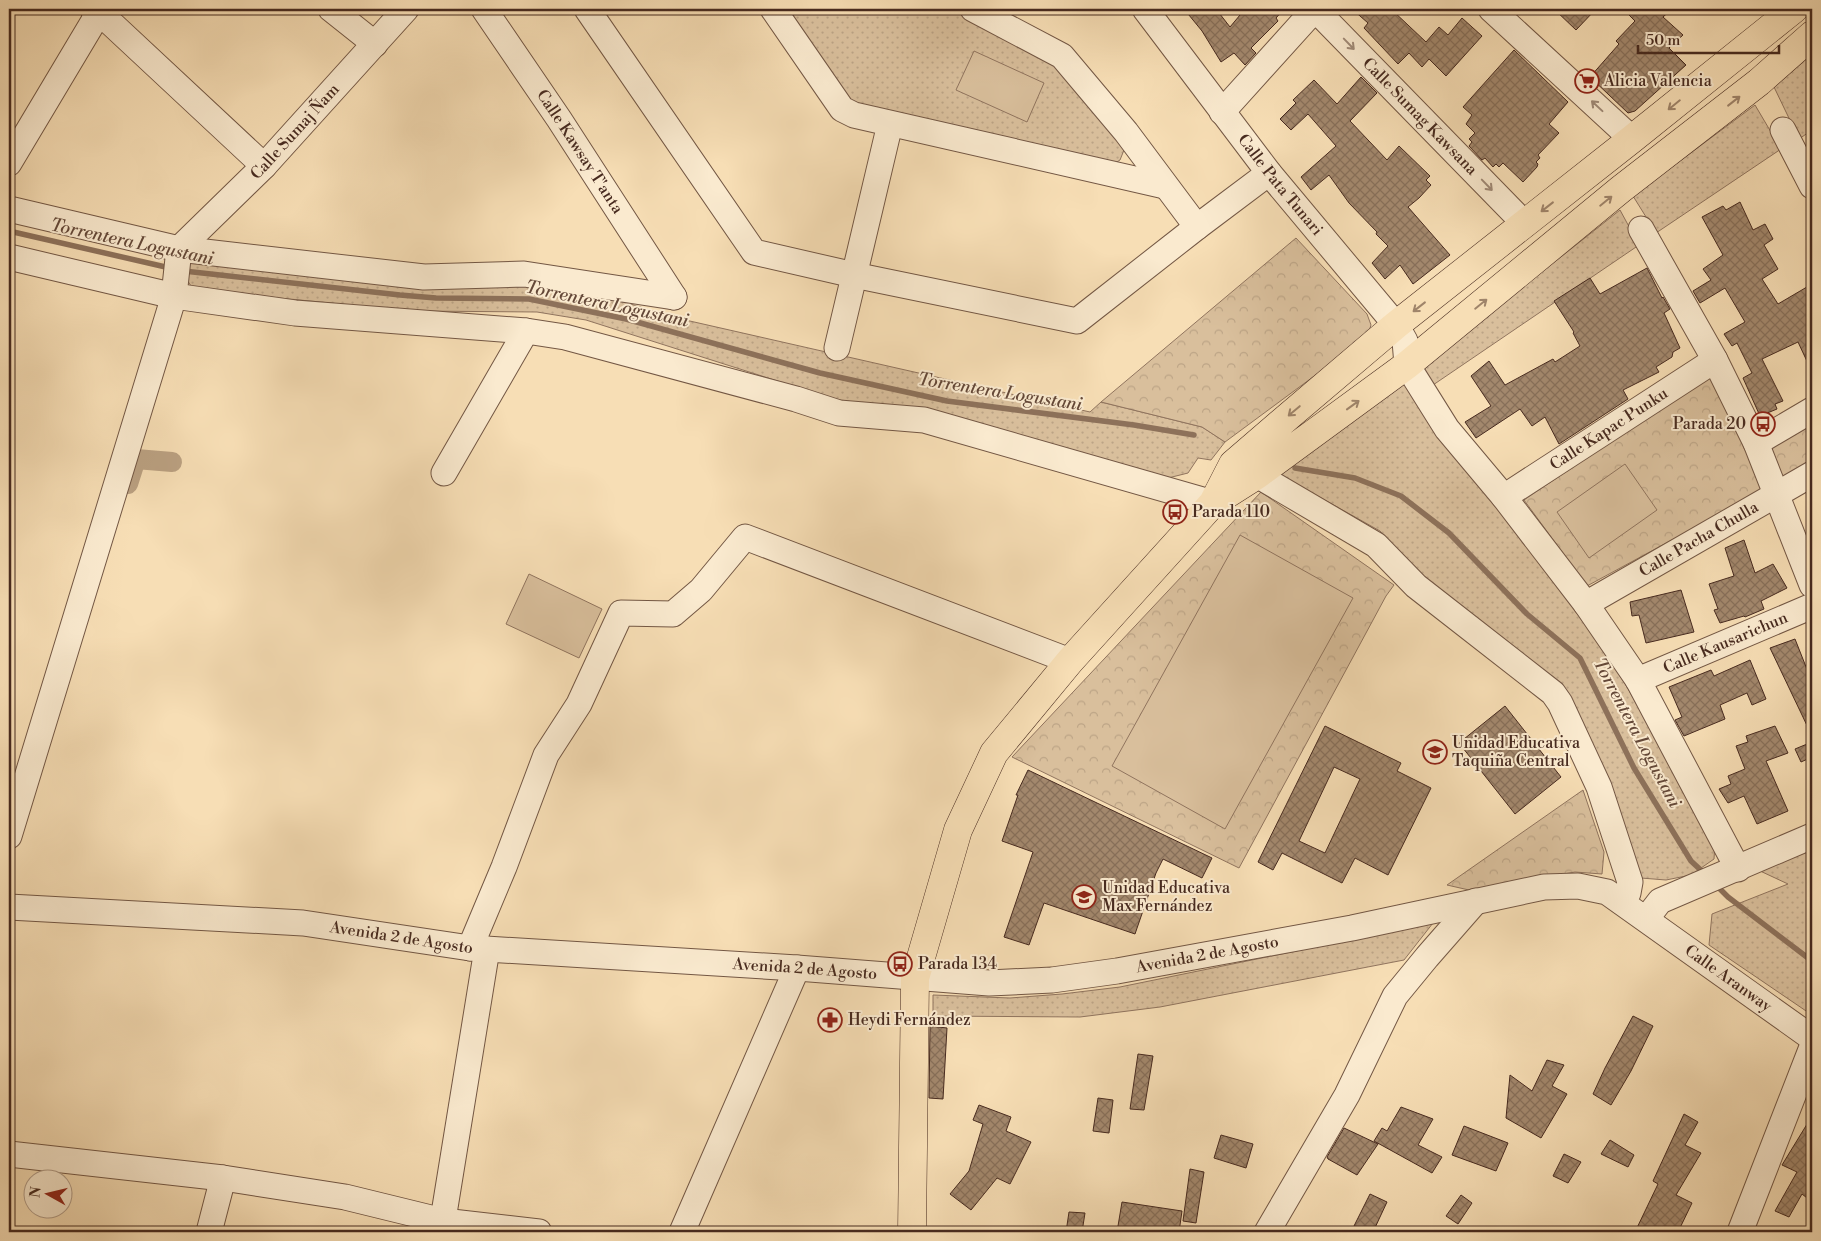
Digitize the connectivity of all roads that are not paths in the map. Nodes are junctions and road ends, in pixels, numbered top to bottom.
1 (331, 9) edge
2 (406, 9) edge
3 (484, 9) edge
4 (587, 9) edge
5 (772, 9) edge
6 (973, 9) edge
7 (1145, 9) edge
8 (1315, 9) edge
9 (1491, 9) edge
10 (1794, 9) edge
11 (98, 10) edge
12 (1812, 35) edge
13 (374, 44) junction
14 (1222, 112) junction
15 (890, 124) junction
16 (1783, 130) dead end
17 (1632, 139) junction
18 (9, 164) edge
19 (264, 166) junction
20 (1269, 173) junction
21 (1165, 186) junction
22 (1812, 186) edge
23 (9, 209) edge
24 (1525, 224) junction
25 (1197, 227) junction
26 (1641, 229) dead end
27 (9, 257) edge
28 (177, 271) junction
29 (854, 275) junction
30 (1396, 326) junction
31 (526, 330) junction
32 (837, 348) dead end
33 (1715, 360) junction
34 (1407, 365) junction
35 (1812, 410) edge
36 (1756, 443) junction
37 (1233, 464) junction
38 (444, 473) dead end
39 (1812, 474) edge
40 (1257, 475) junction
41 (1776, 494) junction
42 (1504, 497) junction
43 (1213, 503) junction
44 (1812, 585) edge
45 (1586, 604) junction
46 (1812, 606) edge
47 (1070, 661) junction
48 (1638, 680) junction
49 (9, 836) edge
50 (1812, 836) edge
51 (1720, 876) junction
52 (1476, 901) junction
53 (1622, 902) junction
54 (9, 907) edge
55 (1646, 919) junction
56 (478, 949) junction
57 (797, 968) junction
58 (915, 978) junction
59 (1812, 1038) edge
60 (1812, 1048) edge
61 (9, 1154) edge
62 (223, 1178) junction
63 (442, 1227) edge
64 (209, 1232) edge
65 (539, 1232) edge
66 (682, 1232) edge
67 (912, 1232) edge
68 (1267, 1232) edge
69 (1740, 1232) edge

1 - 13 street
2 - 13 street, Calle Sumaj Ñam
3 - 28 street, Calle Kawsay T'anta
4 - 29 street
5 - 15 street
6 - 21 street
7 - 14 street, Calle Pata Tunari
8 - 14 street
8 -> 24 street, Calle Sumag Kawsana
17 -> 9 street
10 -> 17 main road
11 - 18 street
11 - 19 street
34 -> 12 main road
13 - 19 street, Calle Sumaj Ñam
14 - 20 street, Calle Pata Tunari
15 - 21 street
15 - 29 street
16 - 22 street
17 -> 24 main road
19 - 28 street, Calle Sumaj Ñam
20 - 25 street
20 - 30 street, Calle Pata Tunari
21 - 25 street
23 - 28 street
24 -> 30 main road
25 - 29 street
26 - 33 street
27 - 28 street
28 - 31 street
28 - 49 street
29 - 32 street
30 - 34 street, Calle Pata Tunari
30 -> 37 main road
31 - 38 street
31 - 43 street
33 - 36 street
33 - 42 street, Calle Kapac Punku
40 -> 34 main road
34 - 42 street
35 - 36 street
36 - 41 street
37 - 40 street
37 - 43 main road
39 - 41 street, Calle Pacha Chulla
40 - 43 main road
40 - 53 street
41 - 44 street
41 - 45 street, Calle Pacha Chulla
42 - 45 street
43 - 47 main road
45 - 48 street
46 - 48 street, Calle Kausarichun
47 - 56 street
47 - 58 main road
48 - 51 street
50 - 51 street
51 - 55 street
52 - 53 street, Avenida 2 de Agosto
52 - 58 street, Avenida 2 de Agosto
52 - 68 street
53 - 55 street, Avenida 2 de Agosto
54 - 56 street, Avenida 2 de Agosto
55 - 59 street, Calle Aranway
56 - 57 street, Avenida 2 de Agosto
56 - 63 street
57 - 58 street, Avenida 2 de Agosto
57 - 66 street
58 - 67 main road
60 - 69 street
61 - 62 street
62 - 63 street
62 - 64 street
63 - 65 street

